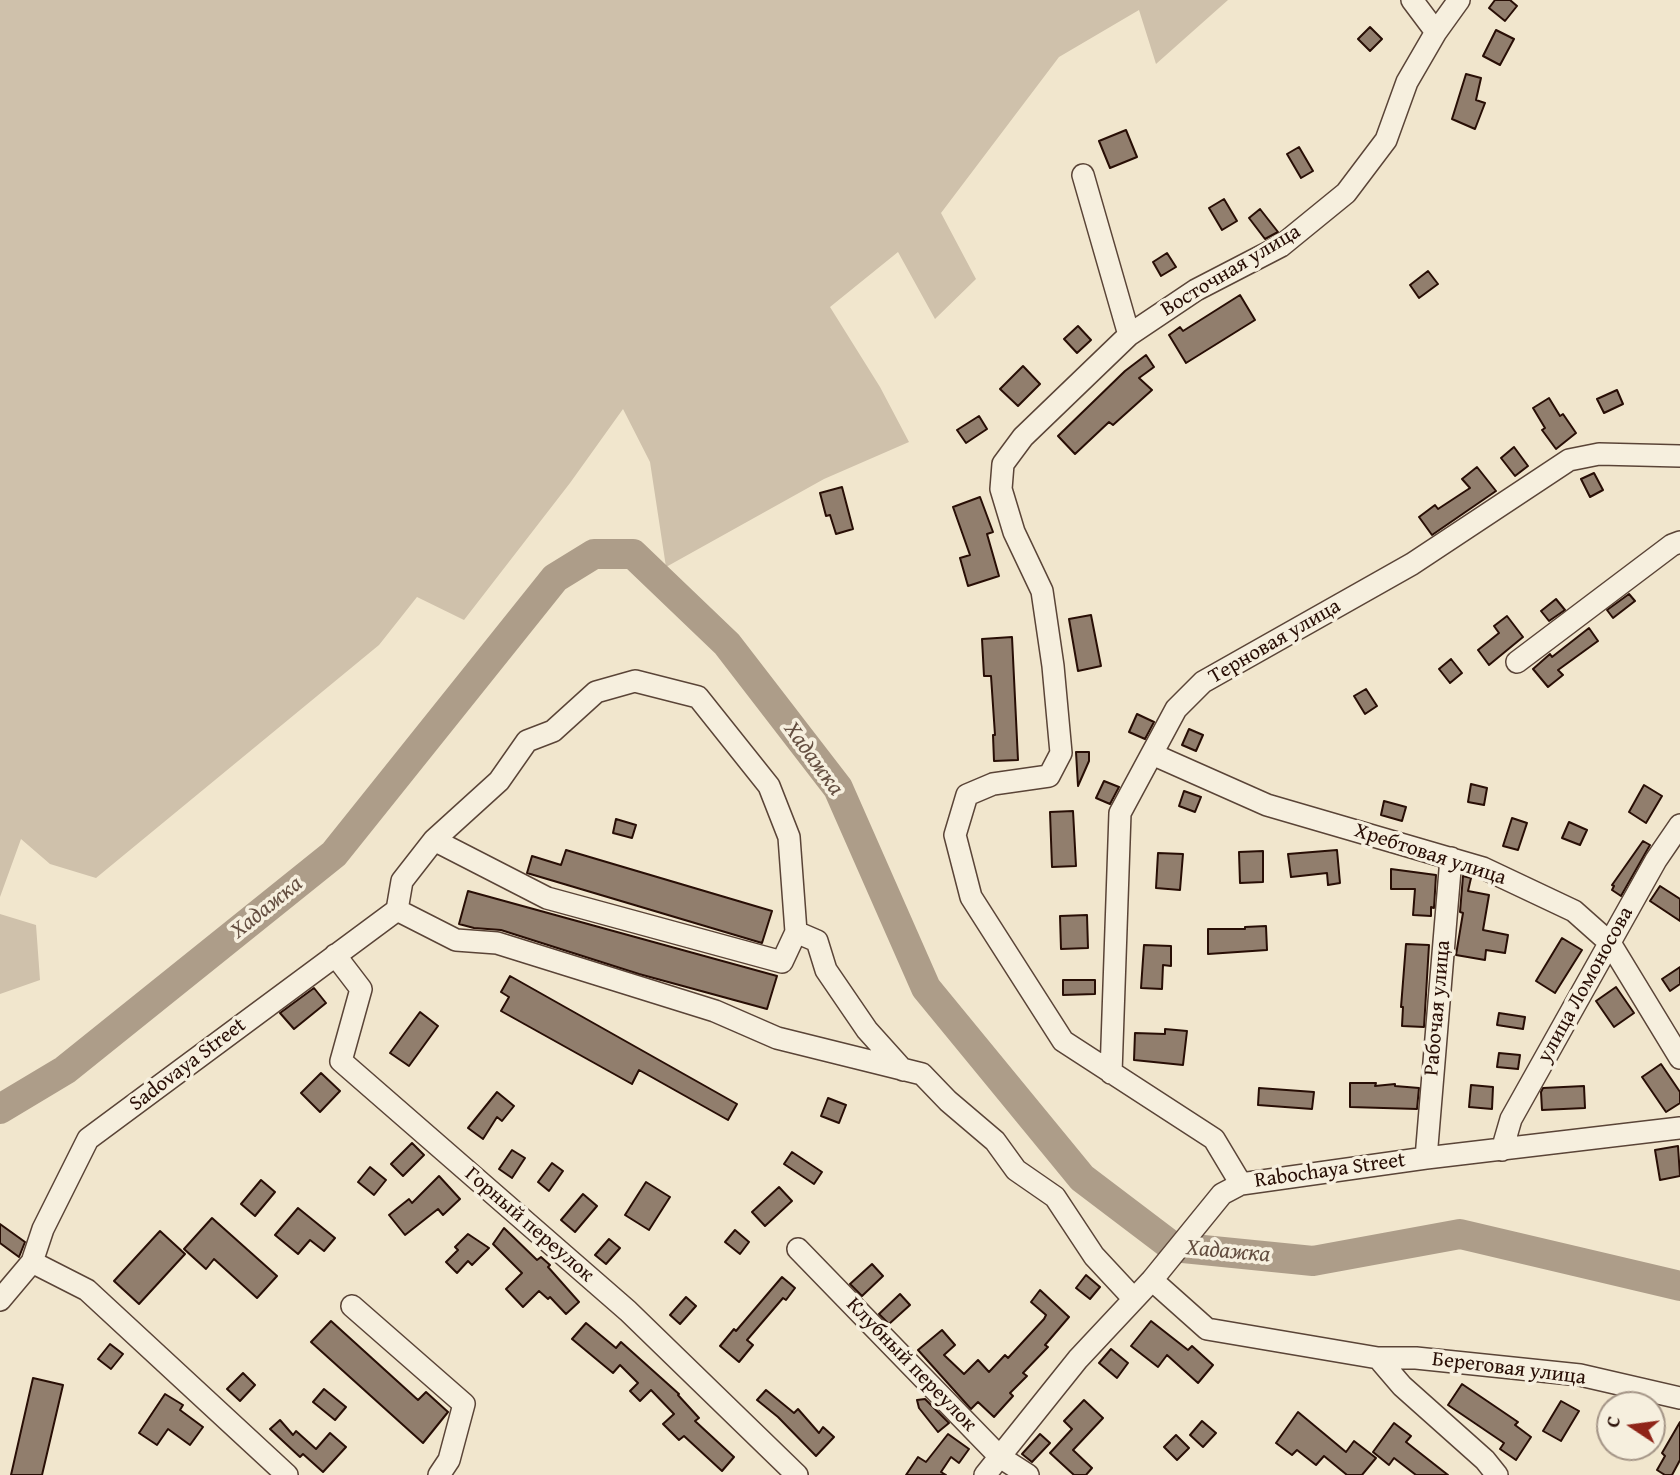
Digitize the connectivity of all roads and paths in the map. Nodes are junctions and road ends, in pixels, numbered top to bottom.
1 (1412, 0) edge
2 (1459, 0) edge
3 (1436, 32) junction
4 (1083, 175) dead end
5 (1129, 335) junction
6 (1680, 456) edge
7 (1680, 542) edge
8 (1517, 662) dead end
9 (1152, 754) junction
10 (1680, 825) edge
11 (434, 840) junction
12 (1451, 858) junction
13 (397, 910) junction
14 (796, 932) junction
15 (1610, 943) junction
16 (335, 956) junction
17 (1680, 1058) edge
18 (903, 1070) junction
19 (1111, 1073) junction
20 (1680, 1128) edge
21 (1502, 1150) junction
22 (1426, 1158) junction
23 (1241, 1184) junction
24 (798, 1249) dead end
25 (32, 1262) junction
26 (1152, 1280) junction
27 (1134, 1299) junction
28 (0, 1300) edge
29 (352, 1306) dead end
30 (1378, 1358) junction
31 (1680, 1398) edge
32 (1000, 1457) junction
33 (287, 1475) edge
34 (439, 1475) edge
35 (797, 1475) edge
36 (985, 1475) edge
37 (1028, 1475) edge
38 (1497, 1475) edge

1 - 3 street
2 - 3 street, Восточная улица
3 - 5 street, Восточная улица
4 - 5 street
5 - 19 street, Восточная улица
6 - 9 street, Терновая улица
7 - 8 street
9 - 12 street, Хребтовая улица
9 - 19 street, Терновая улица
10 - 15 street, улица Ломоносова
11 - 13 street
11 - 14 street
11 - 14 street
12 - 15 street, Хребтовая улица
12 - 22 street, Рабочая улица
13 - 16 street, Sadovaya Street
13 - 18 street
14 - 18 street
15 - 17 street, Хребтовая улица
15 - 21 street, улица Ломоносова
16 - 25 street, Sadovaya Street
16 - 35 street, Горный переулок
18 - 27 street
19 - 23 street
20 - 21 street, Rabochaya Street
21 - 22 street, Rabochaya Street
22 - 23 street, Rabochaya Street
23 - 26 street, Rabochaya Street
24 - 32 street, Клубный переулок
25 - 28 street, Sadovaya Street
25 - 33 street
26 - 27 street, Rabochaya Street
26 - 30 street, Береговая улица
27 - 32 street, Rabochaya Street
29 - 34 street
30 - 31 street, Береговая улица
30 - 38 street
32 - 36 street, Rabochaya Street
32 - 37 street, Клубный переулок

